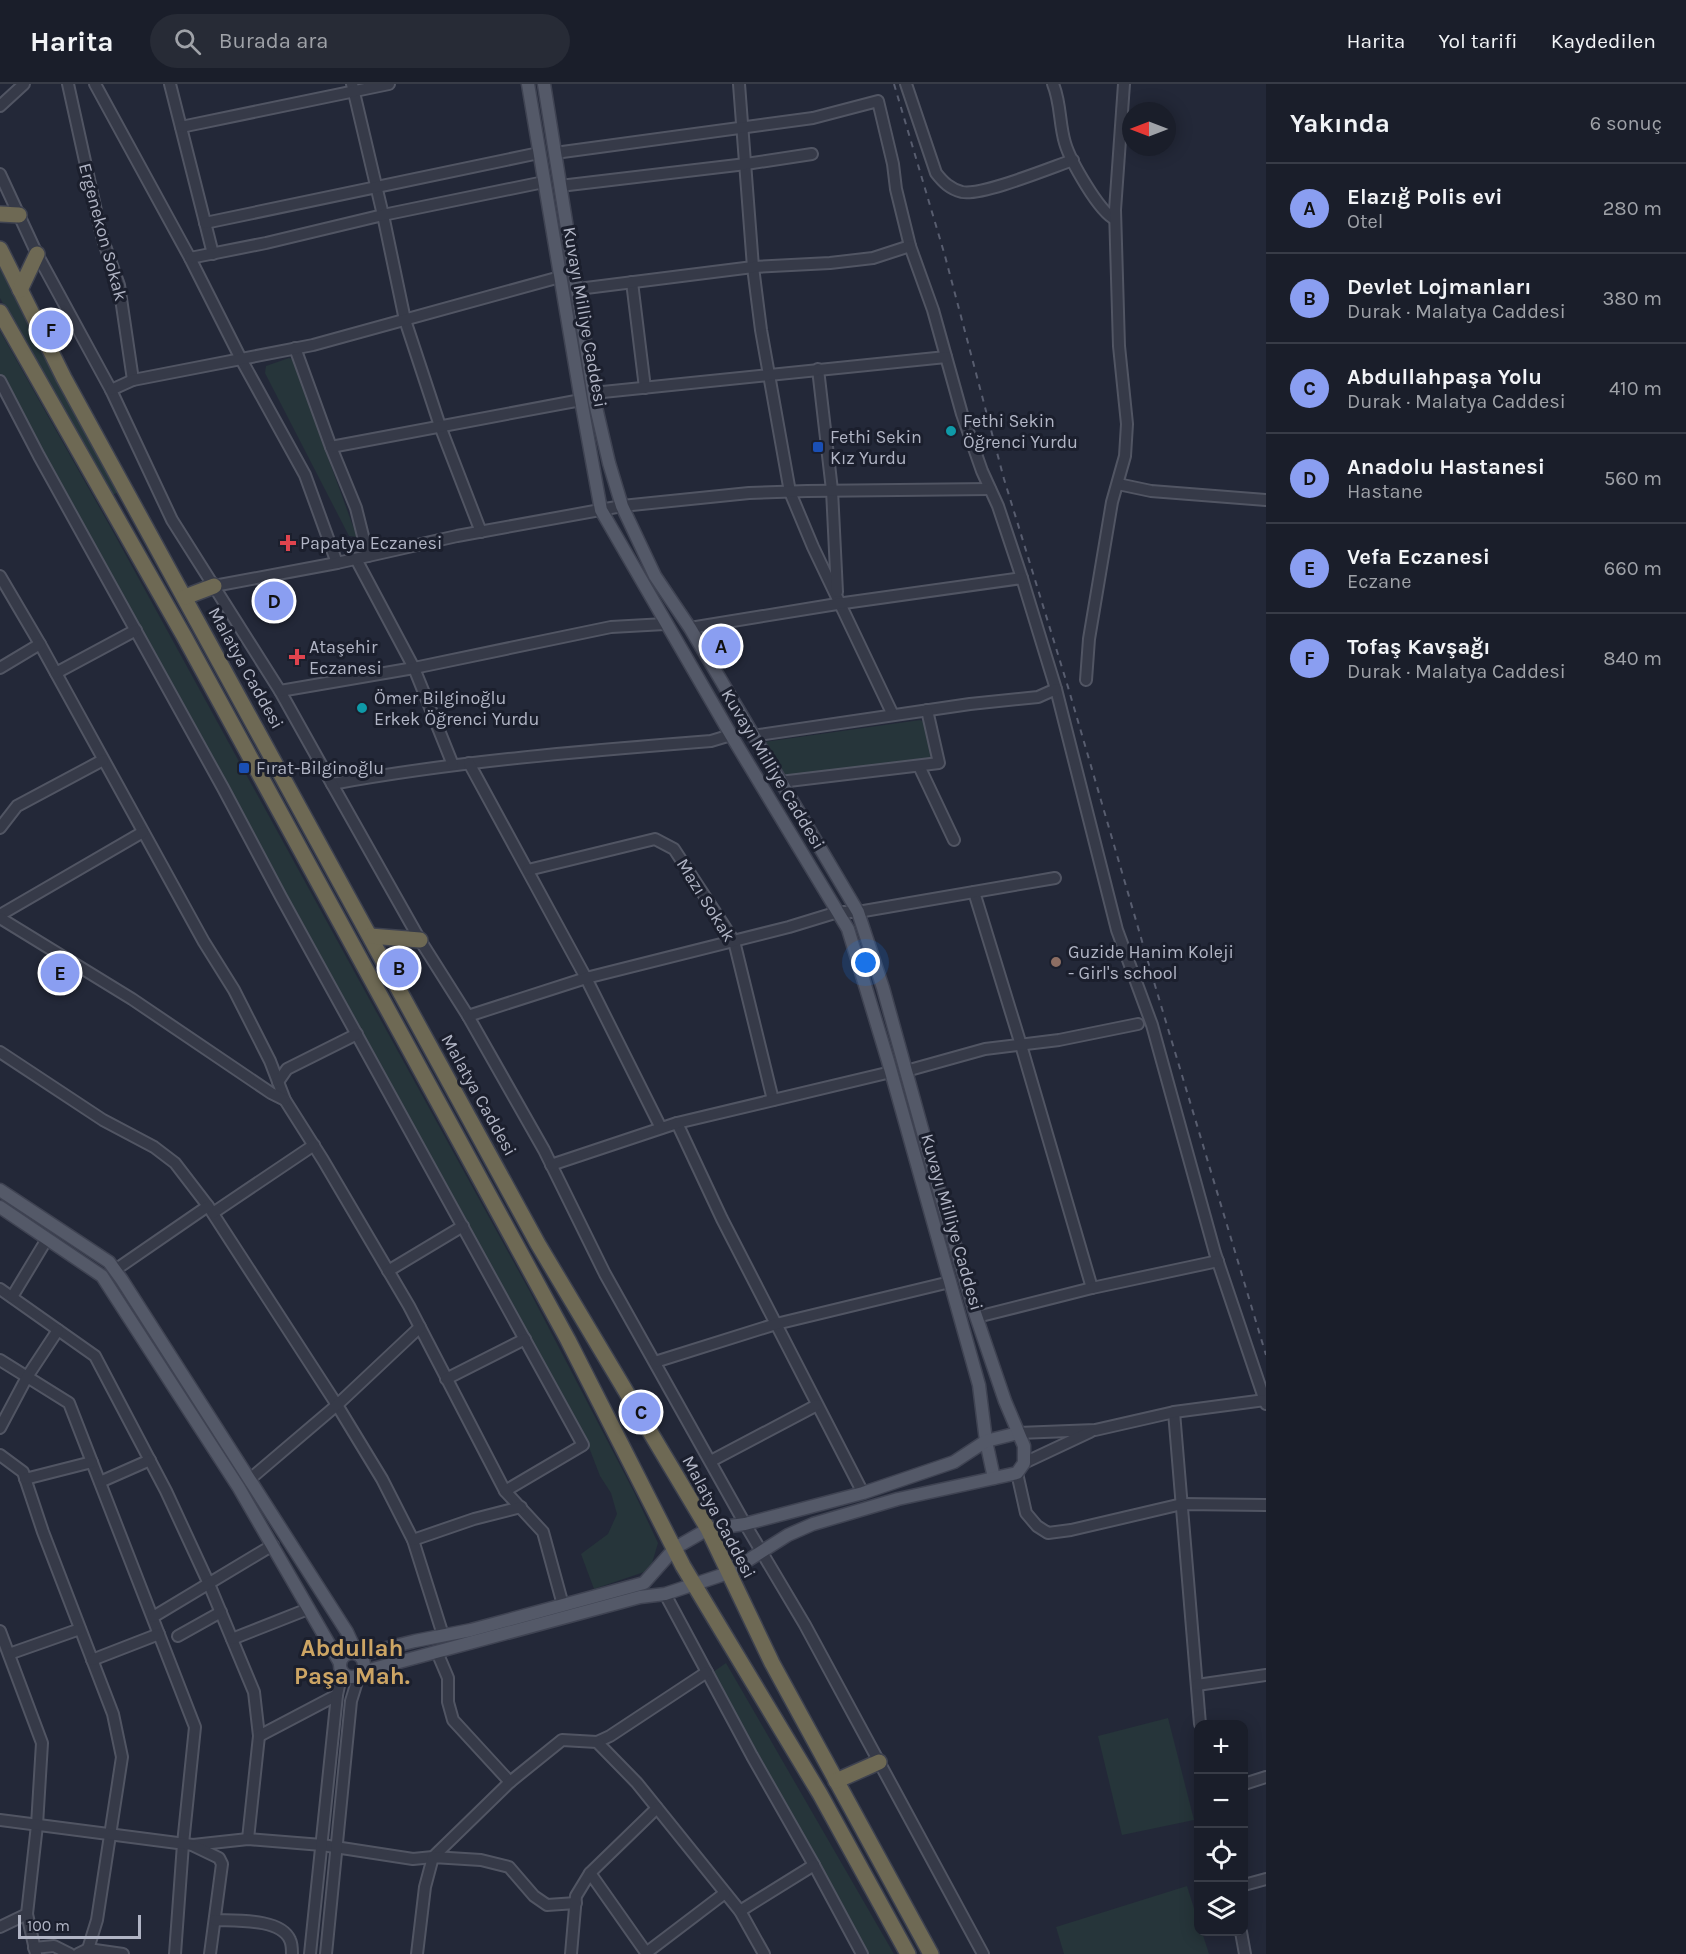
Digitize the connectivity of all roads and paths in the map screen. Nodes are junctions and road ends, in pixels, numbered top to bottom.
1 (24, 84) edge
2 (68, 84) edge
3 (95, 84) edge
4 (170, 84) edge
5 (389, 84) edge
6 (528, 84) edge
7 (544, 84) edge
8 (739, 84) edge
9 (906, 84) edge
10 (1053, 84) edge
11 (1124, 84) edge
12 (353, 87) edge
13 (0, 106) edge
14 (181, 128) junction
15 (743, 129) junction
16 (539, 153) junction
17 (555, 153) junction
18 (812, 154) dead end
19 (1073, 160) junction
20 (746, 164) junction
21 (0, 174) edge
22 (544, 182) junction
23 (560, 186) junction
24 (377, 187) junction
25 (0, 214) edge
26 (19, 215) junction
27 (383, 215) junction
28 (1115, 219) junction
29 (205, 223) junction
30 (910, 246) junction
31 (0, 249) edge
32 (38, 254) junction
33 (213, 254) junction
34 (190, 258) junction
35 (753, 267) junction
36 (560, 277) junction
37 (632, 282) junction
38 (578, 289) junction
39 (20, 290) junction
40 (0, 312) edge
41 (405, 320) junction
42 (295, 348) junction
43 (946, 357) junction
44 (241, 359) junction
45 (818, 369) junction
46 (769, 374) junction
47 (133, 380) junction
48 (0, 381) edge
49 (645, 388) junction
50 (111, 390) junction
51 (593, 393) junction
52 (580, 400) junction
53 (440, 426) junction
54 (331, 447) junction
55 (1118, 484) junction
56 (990, 489) junction
57 (832, 490) junction
58 (790, 492) junction
59 (1266, 500) edge
60 (622, 506) junction
61 (601, 510) junction
62 (481, 532) junction
63 (368, 556) junction
64 (356, 559) junction
65 (337, 563) junction
66 (0, 576) edge
67 (1022, 578) junction
68 (214, 586) junction
69 (185, 597) junction
70 (839, 601) junction
71 (665, 624) junction
72 (690, 628) junction
73 (136, 630) junction
74 (40, 644) junction
75 (0, 668) edge
76 (414, 668) junction
77 (56, 673) junction
78 (1086, 680) dead end
79 (1056, 689) junction
80 (280, 691) junction
81 (927, 710) junction
82 (893, 715) junction
83 (731, 735) junction
84 (752, 736) junction
85 (103, 760) junction
86 (469, 763) junction
87 (453, 765) junction
88 (919, 766) junction
89 (780, 782) junction
90 (333, 784) junction
91 (0, 808) edge
92 (3, 823) edge
93 (143, 832) junction
94 (954, 840) dead end
95 (528, 870) junction
96 (1055, 878) dead end
97 (974, 892) junction
98 (837, 912) junction
99 (858, 912) junction
100 (0, 916) edge
101 (370, 936) junction
102 (420, 940) junction
103 (734, 941) junction
104 (586, 978) junction
105 (468, 1016) junction
106 (1138, 1024) dead end
107 (357, 1034) junction
108 (1021, 1045) junction
109 (0, 1052) edge
110 (906, 1071) junction
111 (891, 1072) junction
112 (278, 1082) junction
113 (285, 1100) junction
114 (773, 1100) junction
115 (676, 1123) junction
116 (661, 1128) junction
117 (314, 1145) junction
118 (551, 1165) junction
119 (0, 1190) edge
120 (0, 1207) edge
121 (210, 1209) junction
122 (463, 1226) junction
123 (47, 1239) junction
124 (1218, 1261) junction
125 (115, 1270) junction
126 (388, 1271) junction
127 (951, 1282) junction
128 (1092, 1288) junction
129 (0, 1289) edge
130 (12, 1297) junction
131 (977, 1317) junction
132 (776, 1324) junction
133 (420, 1327) junction
134 (58, 1330) junction
135 (525, 1339) junction
136 (0, 1360) edge
137 (655, 1362) junction
138 (27, 1377) junction
139 (446, 1380) junction
140 (1265, 1402) edge
141 (337, 1405) junction
142 (818, 1405) junction
143 (1174, 1412) junction
144 (0, 1428) edge
145 (1095, 1430) junction
146 (1018, 1433) junction
147 (986, 1441) junction
148 (0, 1455) edge
149 (150, 1460) junction
150 (711, 1461) junction
151 (92, 1462) junction
152 (1020, 1468) junction
153 (994, 1478) junction
154 (25, 1479) junction
155 (250, 1479) junction
156 (100, 1482) junction
157 (505, 1491) junction
158 (863, 1493) junction
159 (1182, 1504) junction
160 (1266, 1505) edge
161 (521, 1507) junction
162 (745, 1524) junction
163 (708, 1529) junction
164 (413, 1540) junction
165 (273, 1545) junction
166 (675, 1548) junction
167 (763, 1551) junction
168 (729, 1573) junction
169 (209, 1584) junction
170 (694, 1586) junction
171 (665, 1594) junction
172 (563, 1605) junction
173 (308, 1609) junction
174 (221, 1612) junction
175 (153, 1617) junction
176 (80, 1629) junction
177 (0, 1631) edge
178 (159, 1634) junction
179 (443, 1635) junction
180 (178, 1636) dead end
181 (232, 1640) junction
182 (437, 1652) junction
183 (9, 1654) junction
184 (358, 1655) junction
185 (92, 1660) junction
186 (341, 1667) junction
187 (707, 1672) junction
188 (361, 1674) junction
189 (1266, 1675) edge
190 (1197, 1685) junction
191 (337, 1695) junction
192 (1200, 1720) edge
193 (259, 1736) junction
194 (597, 1742) junction
195 (879, 1762) junction
196 (1266, 1777) edge
197 (836, 1780) junction
198 (510, 1782) junction
199 (1248, 1783) edge
200 (657, 1808) junction
201 (0, 1820) edge
202 (37, 1825) junction
203 (110, 1836) junction
204 (248, 1839) junction
205 (188, 1845) junction
206 (322, 1845) junction
207 (337, 1848) junction
208 (434, 1857) junction
209 (814, 1865) junction
210 (590, 1873) junction
211 (1266, 1879) edge
212 (1248, 1884) edge
213 (725, 1893) junction
214 (576, 1903) junction
215 (740, 1911) junction
216 (27, 1914) junction
217 (215, 1920) junction
218 (0, 1927) edge
219 (1242, 1936) edge
220 (35, 1951) edge
221 (83, 1951) edge
222 (70, 1954) edge
223 (123, 1954) edge
224 (175, 1954) edge
225 (210, 1954) edge
226 (292, 1954) edge
227 (310, 1954) edge
228 (326, 1954) edge
229 (417, 1954) edge
230 (571, 1954) edge
231 (647, 1954) edge
232 (764, 1954) edge
233 (862, 1954) edge
234 (908, 1954) edge
235 (931, 1954) edge
236 (983, 1954) edge
237 (1245, 1954) edge

1 - 13 street
2 - 47 street, Ergenekon Sokak
3 - 34 street
4 - 14 street
5 - 12 street
6 - 16 main road, Kuvayı Milliye Caddesi
7 - 17 main road, Kuvayı Milliye Caddesi
8 - 15 street
9 - 19 street
10 - 19 street
11 - 28 street
12 - 14 street
12 - 24 street
14 - 29 street
15 - 17 street
15 - 20 street
15 - 30 street
16 - 22 main road, Kuvayı Milliye Caddesi
16 - 24 street
17 - 23 main road, Kuvayı Milliye Caddesi
18 - 20 street
19 - 28 street
20 - 23 street
20 - 35 street
21 - 26 street
22 - 27 street
22 - 36 main road, Kuvayı Milliye Caddesi
23 - 38 main road, Kuvayı Milliye Caddesi
24 - 27 street
24 - 29 street
25 - 26 highway
26 - 32 street
27 - 33 street
27 - 41 street
28 - 55 street
29 - 33 street
30 - 35 street
30 - 43 street
31 - 39 highway, Malatya Caddesi
32 - 39 highway
32 - 50 street
33 - 34 street
34 - 44 street
35 - 37 street
35 - 46 street
36 - 41 street
36 - 52 main road, Kuvayı Milliye Caddesi
37 - 38 street
37 - 49 street
38 - 51 main road, Kuvayı Milliye Caddesi
39 - 69 highway, Malatya Caddesi
40 - 166 highway
41 - 42 street
41 - 53 street
42 - 44 street
42 - 54 street
43 - 45 street
43 - 56 street
44 - 47 street
44 - 65 street
45 - 46 street
45 - 57 street
46 - 49 street
46 - 58 street
47 - 50 street
48 - 73 street
49 - 51 street
50 - 68 street
51 - 60 main road, Kuvayı Milliye Caddesi
52 - 53 street
52 - 61 main road, Kuvayı Milliye Caddesi
53 - 54 street
53 - 62 street
54 - 63 street
55 - 59 street
55 - 78 street
56 - 57 street
56 - 67 street
57 - 58 street
57 - 70 street
58 - 60 street
58 - 70 street
60 - 61 street
60 - 72 main road, Kuvayı Milliye Caddesi
61 - 62 street
61 - 71 main road, Kuvayı Milliye Caddesi
62 - 63 street
63 - 64 street
64 - 65 street
64 - 76 street
65 - 68 street
66 - 74 street
67 - 70 street
67 - 79 street
68 - 69 highway
68 - 80 street
69 - 101 highway, Malatya Caddesi
70 - 72 street
70 - 82 street
71 - 76 street
71 - 83 main road, Kuvayı Milliye Caddesi
72 - 84 main road, Kuvayı Milliye Caddesi
73 - 77 street
73 - 107 street
74 - 75 street
74 - 77 street
76 - 80 street
76 - 87 street
77 - 85 street
79 - 81 street
79 - 124 street
80 - 90 street
81 - 82 street
81 - 88 street
82 - 84 street
83 - 86 street
83 - 98 main road, Kuvayı Milliye Caddesi
84 - 89 main road, Kuvayı Milliye Caddesi
85 - 92 street
85 - 93 street
86 - 87 street
86 - 95 street
87 - 90 street
88 - 89 street
88 - 94 street
89 - 99 main road, Kuvayı Milliye Caddesi
90 - 102 street
91 - 92 street
93 - 100 street
93 - 112 street
95 - 103 street, Mazı Sokak
95 - 104 street
96 - 97 street
97 - 99 street
97 - 108 street
98 - 99 street
98 - 103 street
98 - 111 main road, Kuvayı Milliye Caddesi
99 - 110 main road, Kuvayı Milliye Caddesi
100 - 113 street
101 - 102 highway
101 - 163 highway, Malatya Caddesi
102 - 105 street
103 - 104 street
103 - 114 street, Mazı Sokak
104 - 105 street
104 - 116 street
105 - 118 street
106 - 108 street
107 - 112 street
107 - 122 street
108 - 110 street
108 - 128 street
109 - 121 street
110 - 131 main road, Kuvayı Milliye Caddesi
111 - 114 street
111 - 127 main road, Kuvayı Milliye Caddesi
112 - 113 street
113 - 117 street
114 - 115 street
115 - 116 street
115 - 132 street
116 - 118 street
117 - 121 street
117 - 126 street
118 - 137 street
119 - 125 main road
120 - 123 main road
121 - 125 street
121 - 141 street
122 - 126 street
122 - 135 street
123 - 130 street
123 - 165 main road
124 - 128 street
124 - 140 street
125 - 155 main road
126 - 133 street
127 - 132 street
127 - 147 main road, Kuvayı Milliye Caddesi
128 - 131 street
129 - 130 street
130 - 134 street
131 - 146 main road, Kuvayı Milliye Caddesi
132 - 137 street
132 - 142 street
133 - 139 street
133 - 141 street
134 - 138 street
134 - 149 street
135 - 139 street
135 - 157 street
136 - 138 street
137 - 150 street
138 - 144 street
138 - 151 street
139 - 157 street
140 - 143 street
141 - 155 street
141 - 164 street
142 - 150 street
142 - 158 street
143 - 145 street
143 - 159 street
145 - 146 street
145 - 152 street
146 - 147 main road
146 - 152 main road, Kuvayı Milliye Caddesi
147 - 153 main road, Kuvayı Milliye Caddesi
147 - 158 main road
148 - 154 street
149 - 156 street
149 - 169 street
150 - 162 street
151 - 154 street
151 - 156 street
152 - 153 main road
152 - 159 street
153 - 167 main road
154 - 176 street
155 - 184 main road
156 - 175 street
157 - 161 street
158 - 162 main road
159 - 160 street
159 - 190 street
161 - 164 street
161 - 172 street
162 - 163 main road
162 - 167 street
163 - 166 main road
163 - 168 highway, Malatya Caddesi
164 - 179 street
165 - 169 street
165 - 173 main road
166 - 170 highway
166 - 172 main road
167 - 168 main road
167 - 195 street
168 - 170 main road
168 - 197 highway, Malatya Caddesi
169 - 174 street
169 - 175 street
170 - 171 main road
170 - 234 highway
171 - 182 main road
171 - 187 street
172 - 179 main road
173 - 181 street
173 - 186 main road
174 - 180 street
174 - 181 street
175 - 178 street
176 - 183 street
176 - 185 street
177 - 183 street
178 - 185 street
178 - 205 street
179 - 184 main road
181 - 193 street
182 - 188 main road
182 - 198 street
183 - 202 street
184 - 186 main road
184 - 188 main road
185 - 203 street
186 - 188 main road
186 - 191 street
187 - 194 street
187 - 209 street
188 - 207 street
189 - 190 street
190 - 192 street
191 - 193 street
191 - 206 street
193 - 204 street
194 - 198 street
194 - 200 street
195 - 197 highway
195 - 236 street
196 - 199 street
197 - 235 highway, Malatya Caddesi
198 - 208 street
200 - 210 street
200 - 213 street
201 - 202 street
202 - 203 street
202 - 216 street
203 - 205 street
203 - 221 street
204 - 205 street
204 - 206 street
205 - 217 street
205 - 224 street
206 - 207 street
206 - 227 street
207 - 208 street
207 - 228 street
208 - 214 street
208 - 229 street
209 - 215 street
209 - 233 street
210 - 214 street
210 - 231 street
211 - 212 street
213 - 215 street
213 - 231 street
214 - 230 street
215 - 232 street
216 - 218 street
216 - 220 street
217 - 225 street
217 - 226 street
219 - 237 street
220 - 222 street
221 - 223 street

